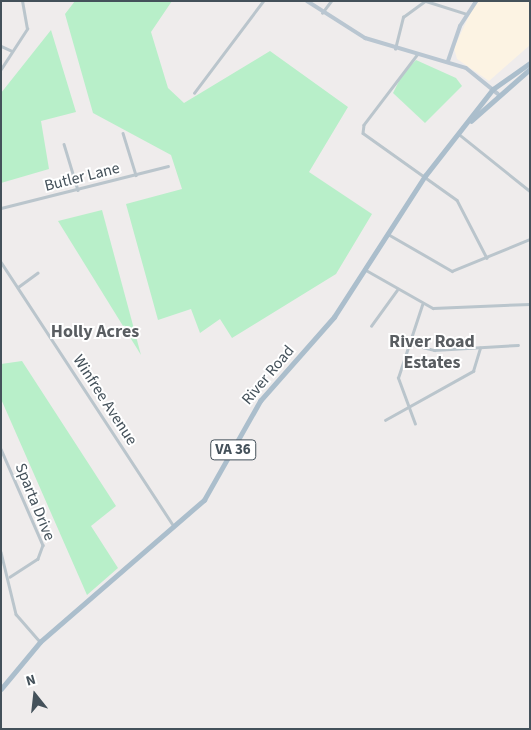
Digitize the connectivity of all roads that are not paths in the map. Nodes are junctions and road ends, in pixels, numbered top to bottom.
1 (22, 1) edge
2 (263, 1) edge
3 (307, 1) edge
4 (331, 1) edge
5 (426, 1) edge
6 (476, 1) edge
7 (322, 13) junction
8 (467, 14) junction
9 (1, 46) edge
10 (394, 49) junction
11 (12, 51) junction
12 (418, 54) junction
13 (448, 61) junction
14 (530, 62) edge
15 (1, 69) edge
16 (530, 70) edge
17 (493, 89) junction
18 (194, 93) dead end
19 (498, 94) junction
20 (471, 121) junction
21 (123, 133) dead end
22 (460, 134) junction
23 (64, 144) dead end
24 (168, 166) dead end
25 (136, 175) junction
26 (426, 176) junction
27 (78, 190) junction
28 (530, 190) edge
29 (1, 208) edge
30 (388, 234) junction
31 (530, 238) edge
32 (487, 258) junction
33 (1, 262) edge
34 (366, 270) junction
35 (37, 273) dead end
36 (18, 287) junction
37 (397, 290) junction
38 (530, 304) edge
39 (422, 305) junction
40 (370, 326) dead end
41 (410, 344) junction
42 (518, 345) dead end
43 (480, 348) junction
44 (407, 408) junction
45 (385, 420) dead end
46 (415, 424) dead end
47 (1, 449) edge
48 (174, 526) junction
49 (1, 552) edge
50 (10, 577) junction
51 (40, 642) junction
52 (2, 687) edge

1 - 11 street
2 - 18 street
3 - 7 main road
4 - 7 street
5 - 8 street
5 - 10 street
6 - 8 main road
7 - 10 main road
8 - 13 main road
9 - 11 street
10 - 12 main road
11 - 15 street
12 - 13 main road
12 - 26 street
13 - 17 main road
14 - 17 main road, River Road / VA 36
16 - 19 main road, River Road / VA 36
17 - 19 main road
17 - 20 main road, River Road / VA 36
19 - 20 main road, River Road / VA 36
20 - 22 main road, River Road / VA 36
21 - 25 street
22 - 26 main road, River Road / VA 36
22 - 28 street
23 - 27 street
24 - 25 street, Butler Lane
25 - 27 street, Butler Lane
26 - 30 main road, River Road / VA 36
26 - 32 street
27 - 29 street, Butler Lane
30 - 32 street
30 - 34 main road, River Road / VA 36
31 - 32 street
33 - 36 street, Winfree Avenue
34 - 37 street
34 - 48 main road, River Road / VA 36
35 - 36 street
36 - 48 street, Winfree Avenue
37 - 39 street
37 - 40 street
38 - 39 street
39 - 41 street
41 - 43 street
41 - 44 street
42 - 43 street
43 - 44 street
44 - 45 street
44 - 46 street
47 - 50 street, Sparta Drive
48 - 51 main road, River Road / VA 36
49 - 50 street
50 - 51 street
51 - 52 main road, River Road / VA 36

